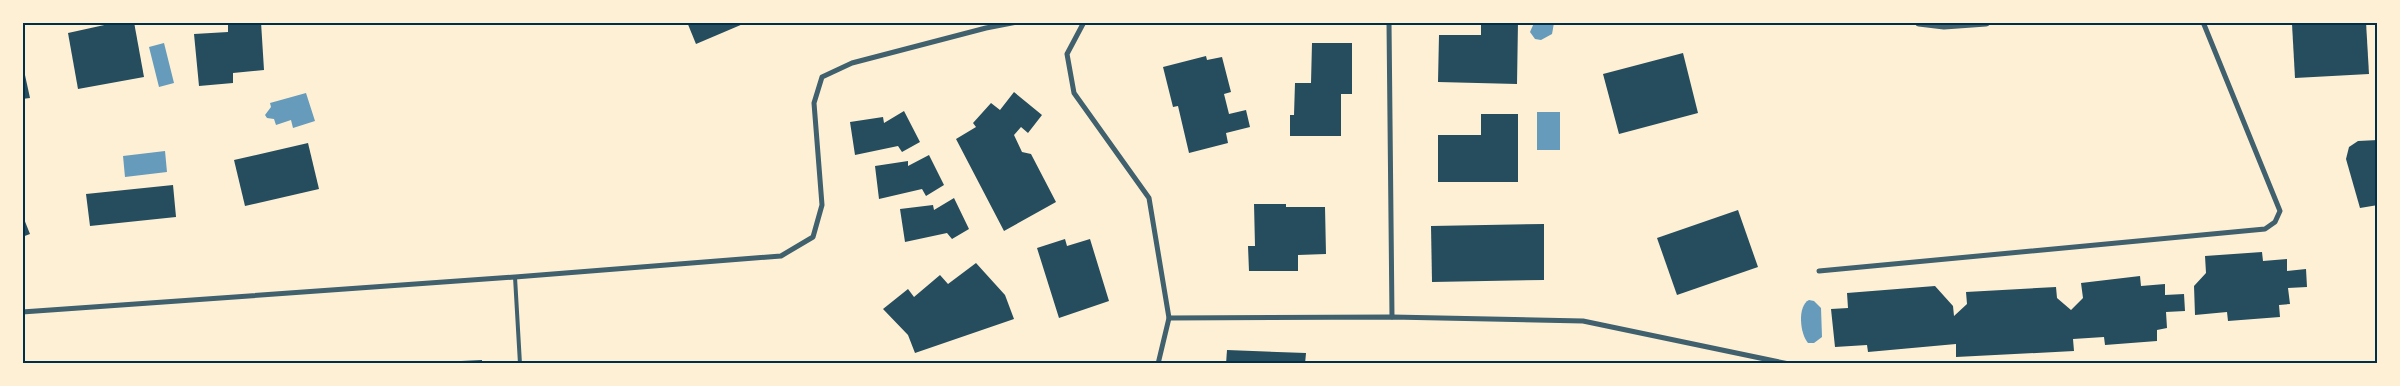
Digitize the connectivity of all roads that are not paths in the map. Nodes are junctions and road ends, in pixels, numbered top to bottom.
1 (1017, 22) edge
2 (1084, 22) edge
3 (1389, 22) edge
4 (1919, 22) edge
5 (1986, 22) edge
6 (2203, 22) edge
7 (1820, 271) dead end
8 (515, 277) junction
9 (22, 312) edge
10 (1169, 318) junction
11 (1392, 318) junction
12 (520, 364) edge
13 (1158, 364) edge
14 (1789, 364) edge

1 - 8 street
2 - 10 street
3 - 11 street
4 - 5 street
6 - 7 street
8 - 9 street
8 - 12 lane
10 - 11 street
10 - 13 street
11 - 14 street

